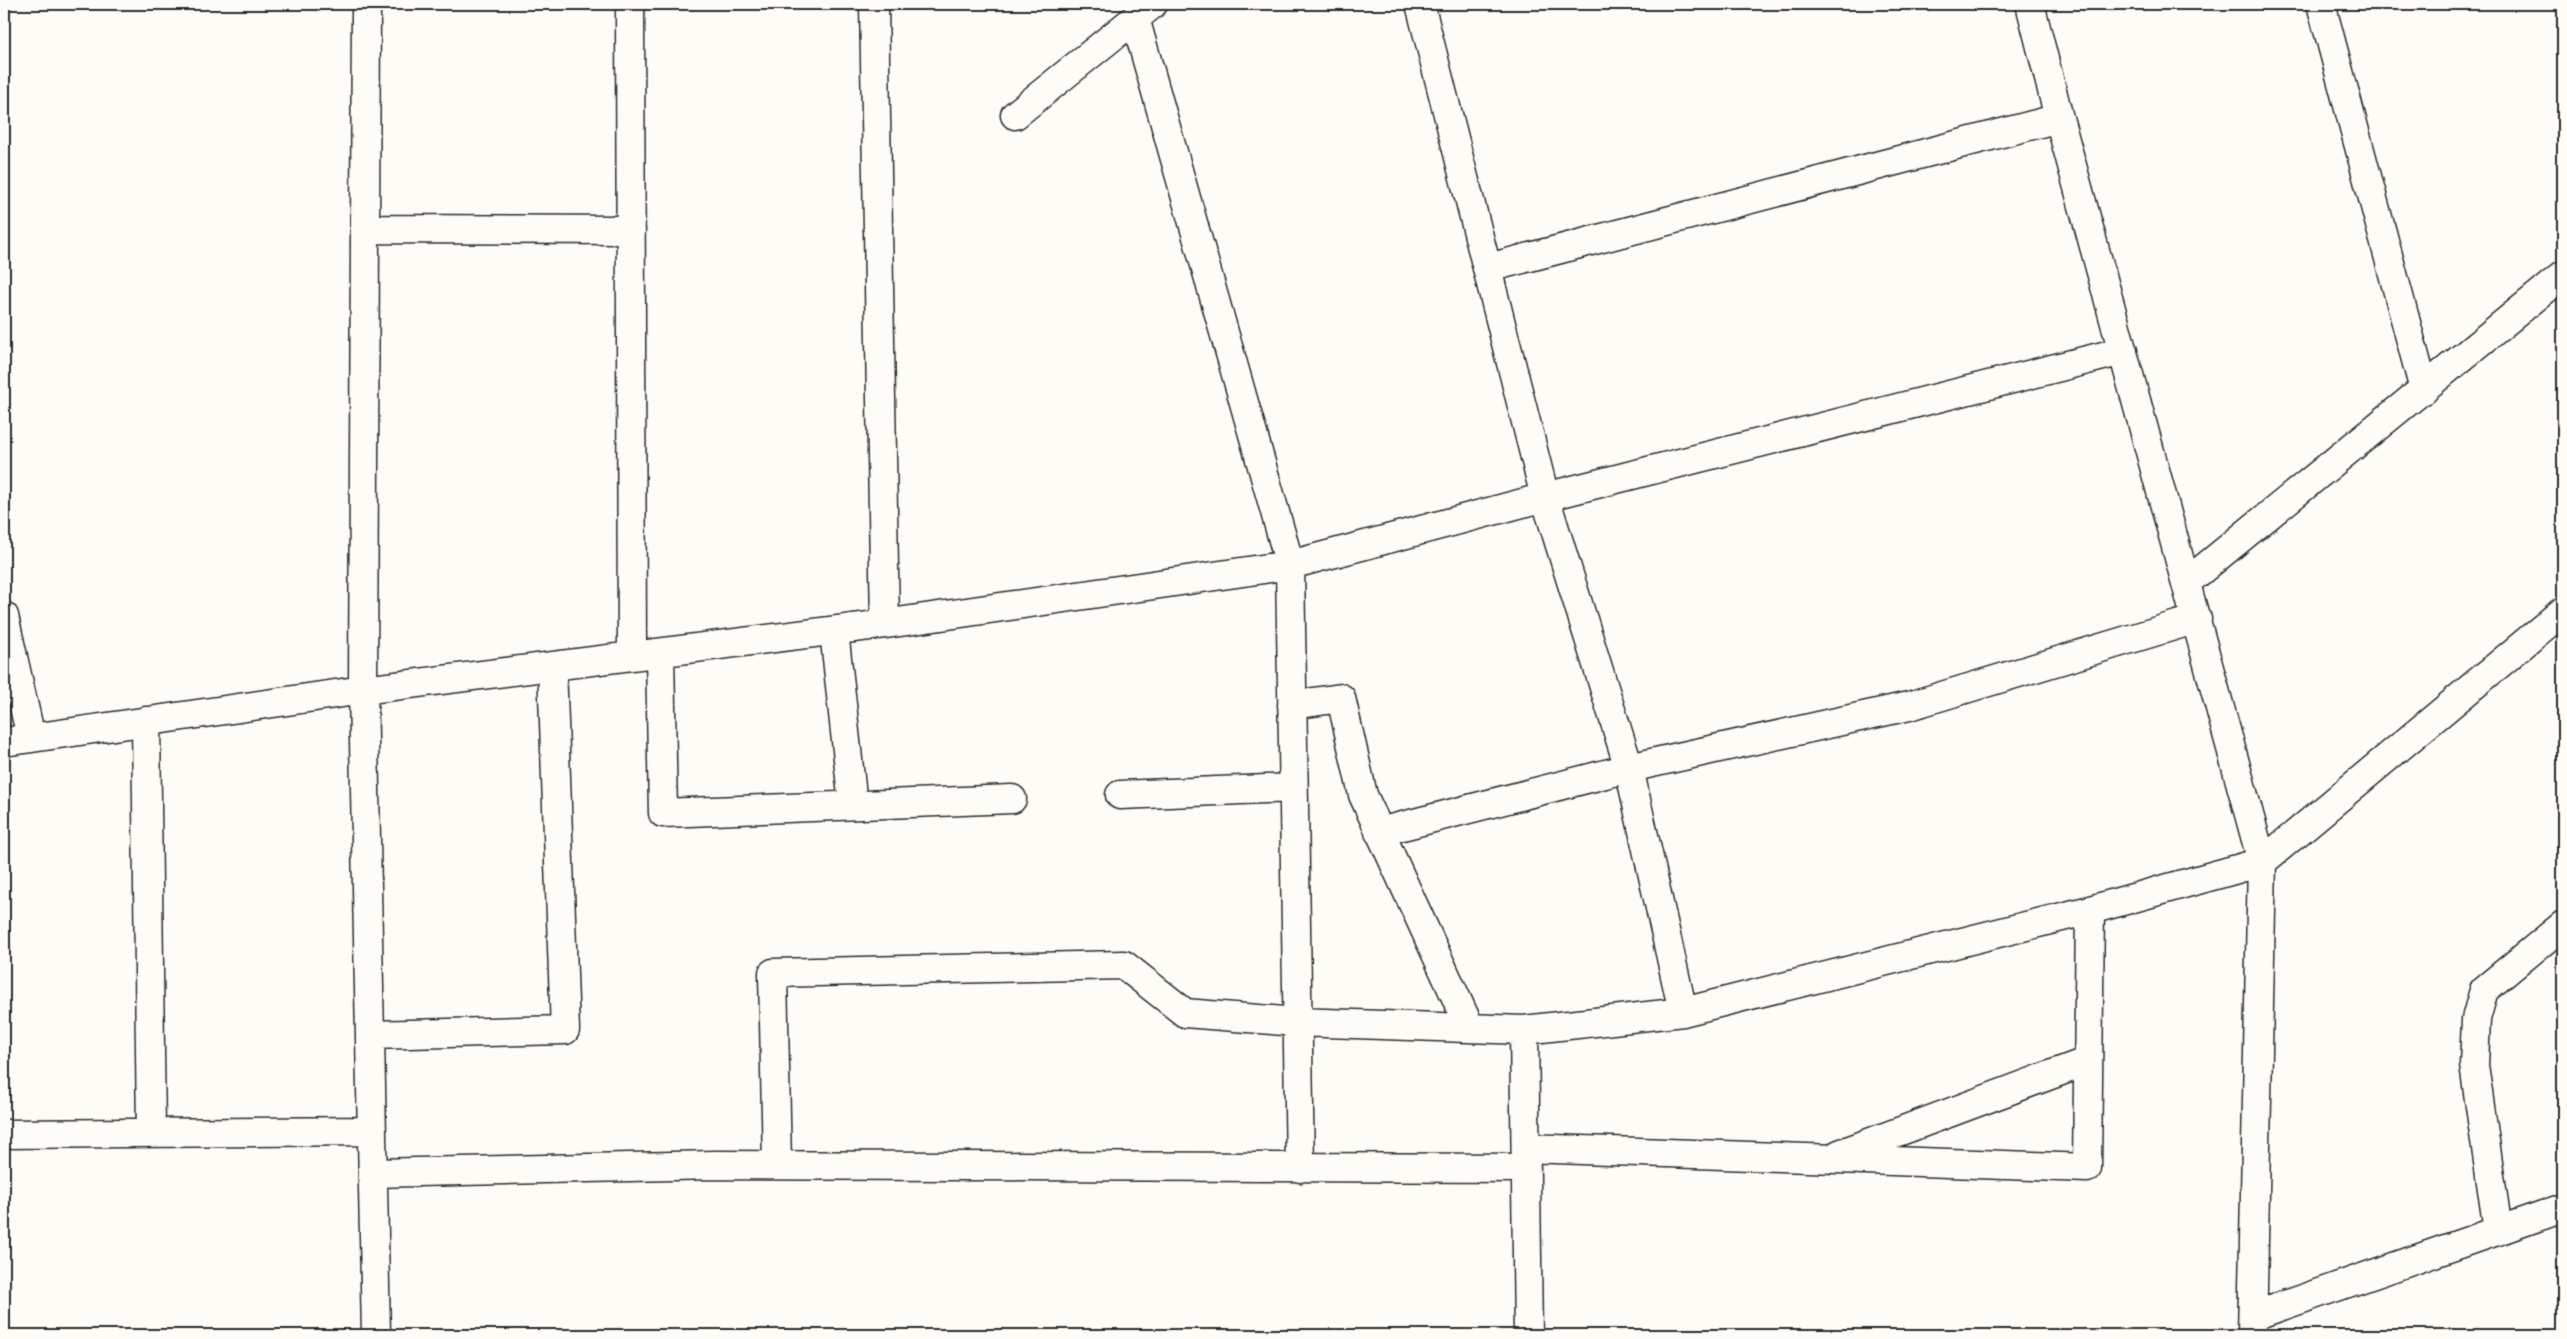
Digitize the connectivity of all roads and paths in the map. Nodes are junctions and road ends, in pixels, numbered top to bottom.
1 (366, 4) edge
2 (630, 4) edge
3 (874, 4) edge
4 (1420, 4) edge
5 (2030, 4) edge
6 (2321, 4) edge
7 (1144, 11) edge
8 (1015, 115) dead end
9 (2059, 118) junction
10 (365, 229) junction
11 (630, 230) junction
12 (1488, 268) junction
13 (2563, 275) edge
14 (2123, 352) junction
15 (2424, 390) junction
16 (1545, 497) junction
17 (1290, 565) junction
18 (2187, 582) junction
19 (2563, 611) edge
20 (4, 616) edge
21 (2197, 619) junction
22 (885, 624) junction
23 (834, 631) junction
24 (660, 653) junction
25 (632, 656) junction
26 (552, 666) junction
27 (363, 690) junction
28 (1292, 705) junction
29 (146, 722) junction
30 (31, 738) junction
31 (4, 742) edge
32 (1629, 768) junction
33 (1293, 788) junction
34 (1120, 795) dead end
35 (1012, 799) dead end
36 (853, 806) junction
37 (1379, 832) junction
38 (2262, 862) junction
39 (2090, 910) junction
40 (2563, 925) edge
41 (1683, 1012) junction
42 (1297, 1022) junction
43 (1470, 1028) junction
44 (1524, 1030) junction
45 (370, 1035) junction
46 (2088, 1061) junction
47 (372, 1132) junction
48 (151, 1133) junction
49 (4, 1134) edge
50 (1526, 1158) junction
51 (1826, 1158) junction
52 (777, 1165) junction
53 (1300, 1168) junction
54 (373, 1173) junction
55 (2563, 1208) edge
56 (2498, 1231) junction
57 (2253, 1326) edge
58 (376, 1335) edge
59 (1528, 1335) edge

1 - 10 street
2 - 11 street
3 - 22 street
4 - 12 street
5 - 9 street
6 - 15 street
7 - 8 street
7 - 17 street
9 - 12 street
9 - 14 street
10 - 11 street
10 - 27 street
11 - 25 street
12 - 16 street
13 - 15 street
14 - 16 street
14 - 18 street
15 - 18 street
16 - 17 street
16 - 32 street
17 - 22 street
17 - 28 street
18 - 21 street
19 - 38 street
20 - 30 street
21 - 32 street
21 - 38 street
22 - 23 street
23 - 24 street
23 - 36 street
24 - 25 street
24 - 36 street
25 - 26 street
26 - 27 street
26 - 45 street
27 - 29 street
27 - 45 street
28 - 33 street
28 - 37 street
29 - 30 street
29 - 48 street
30 - 31 street
32 - 37 street
32 - 41 street
33 - 34 street
33 - 42 street
35 - 36 street
37 - 43 street
38 - 39 street
38 - 57 street
39 - 41 street
39 - 46 street
40 - 56 street
41 - 44 street
42 - 43 street
42 - 52 street
42 - 53 street
43 - 44 street
44 - 50 street
45 - 47 street
46 - 51 street
46 - 51 street
47 - 48 street
47 - 54 street
48 - 49 street
50 - 51 street
50 - 53 street
50 - 59 street
52 - 53 street
52 - 54 street
54 - 58 street
55 - 56 street
56 - 57 street

